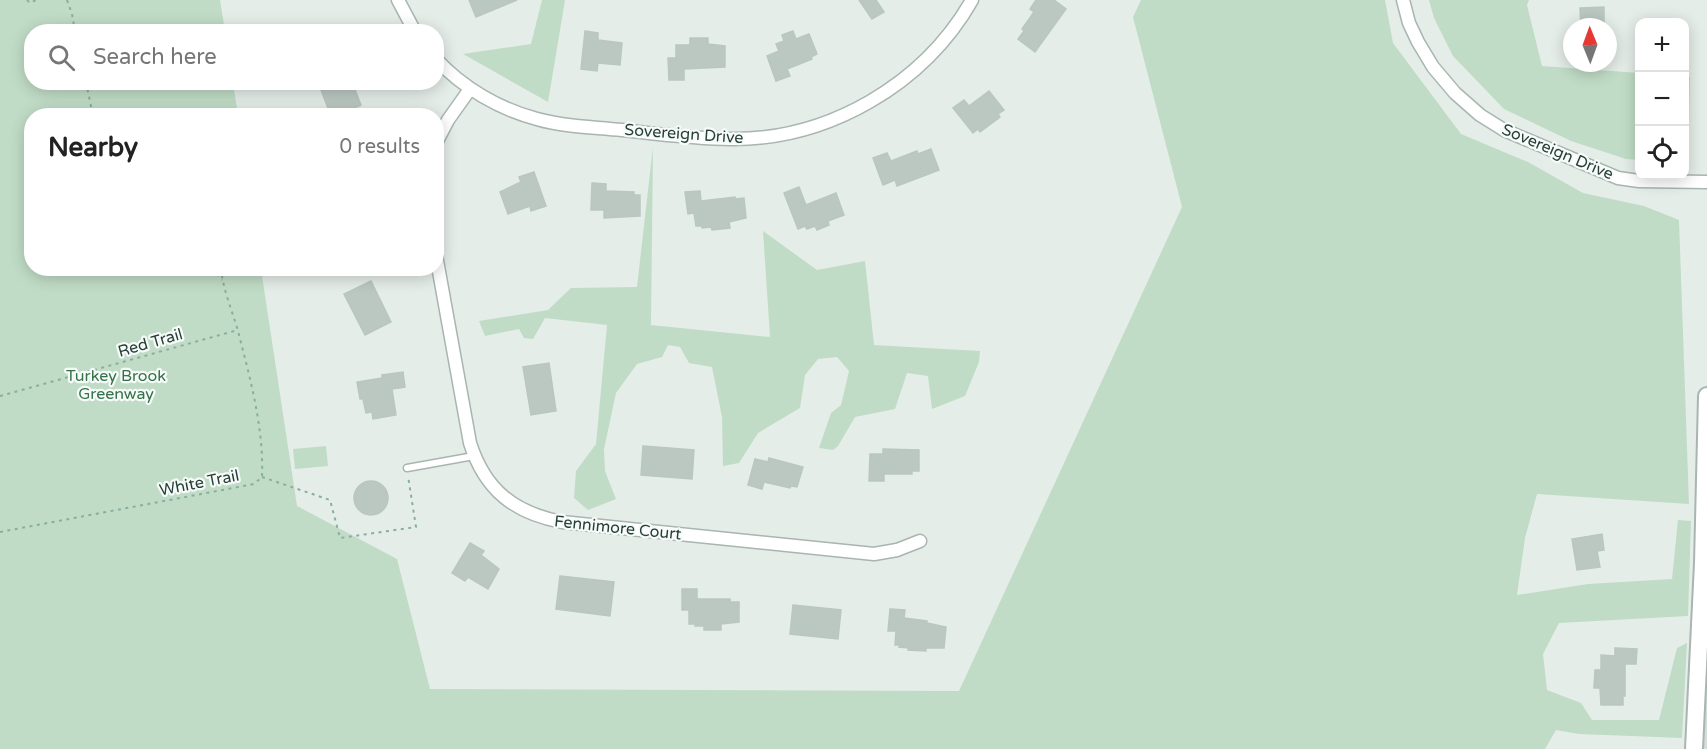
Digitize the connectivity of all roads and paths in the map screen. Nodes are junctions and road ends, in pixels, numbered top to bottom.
1 (27, 0) edge
2 (36, 0) edge
3 (67, 0) edge
4 (398, 0) edge
5 (972, 0) edge
6 (1403, 0) edge
7 (74, 24) edge
8 (411, 24) edge
9 (444, 67) edge
10 (470, 89) junction
11 (88, 90) edge
12 (91, 108) edge
13 (444, 127) edge
14 (1707, 182) edge
15 (219, 276) edge
16 (222, 276) edge
17 (440, 276) edge
18 (222, 280) junction
19 (238, 330) junction
20 (0, 396) edge
21 (1707, 396) edge
22 (474, 456) junction
23 (407, 468) joint
24 (262, 477) junction
25 (0, 532) edge
26 (920, 541) dead end
27 (1694, 749) edge

1 - 2 path
3 - 7 path
4 - 8 street
5 - 10 street, Sovereign Drive
6 - 14 street, Sovereign Drive
9 - 10 street, Sovereign Drive
10 - 13 street
11 - 12 path
15 - 18 path
16 - 18 path, White Trail
17 - 22 street, Fennimore Court
18 - 19 path, White Trail
19 - 20 path, Red Trail
19 - 24 path, White Trail
21 - 27 street
22 - 23 lane
22 - 26 street, Fennimore Court
23 - 24 path
24 - 25 path, White Trail

